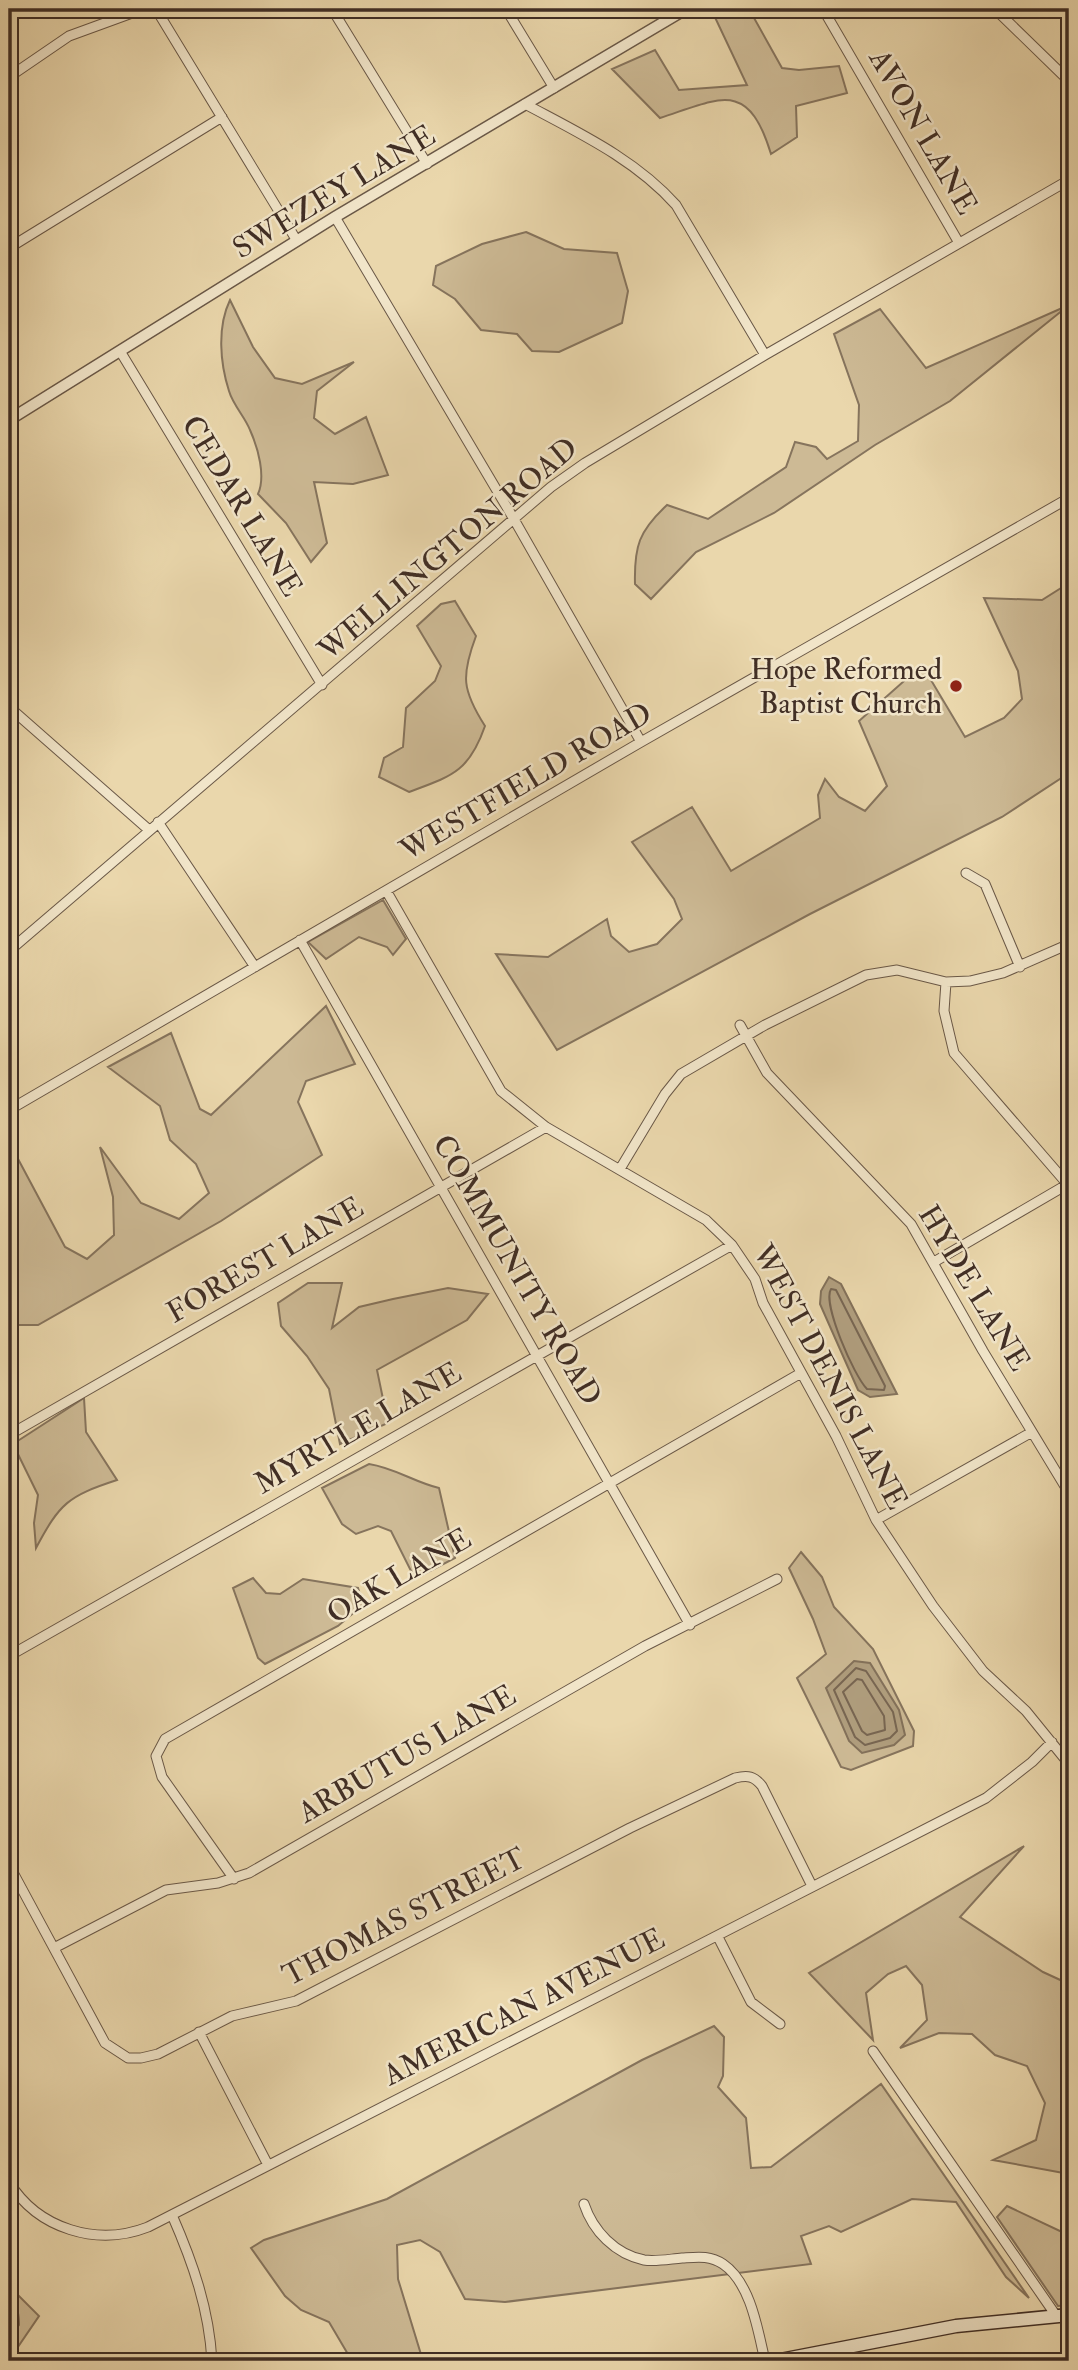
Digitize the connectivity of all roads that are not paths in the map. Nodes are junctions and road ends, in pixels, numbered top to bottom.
1 (143, 9) edge
2 (156, 9) edge
3 (332, 9) edge
4 (506, 9) edge
5 (686, 9) edge
6 (823, 9) edge
7 (995, 9) edge
8 (9, 77) edge
9 (1069, 81) edge
10 (554, 88) junction
11 (525, 104) junction
12 (222, 117) junction
13 (427, 164) junction
14 (1069, 180) edge
15 (335, 217) junction
16 (297, 241) junction
17 (959, 243) junction
18 (9, 248) edge
19 (120, 351) junction
20 (765, 355) junction
21 (9, 420) edge
22 (1069, 498) edge
23 (515, 521) junction
24 (322, 685) junction
25 (9, 707) edge
26 (640, 742) junction
27 (158, 822) junction
28 (149, 830) junction
29 (966, 873) dead end
30 (387, 892) junction
31 (300, 940) junction
32 (1069, 944) edge
33 (9, 951) edge
34 (256, 967) junction
35 (1020, 967) junction
36 (946, 982) junction
37 (740, 1025) dead end
38 (746, 1037) junction
39 (9, 1110) edge
40 (546, 1128) junction
41 (620, 1169) junction
42 (1069, 1185) edge
43 (442, 1189) junction
44 (732, 1245) junction
45 (934, 1262) junction
46 (537, 1354) junction
47 (801, 1373) junction
48 (1032, 1432) junction
49 (9, 1435) edge
50 (610, 1483) junction
51 (1069, 1493) edge
52 (876, 1520) junction
53 (778, 1579) dead end
54 (690, 1625) junction
55 (9, 1656) edge
56 (1052, 1742) junction
57 (1069, 1764) edge
58 (9, 1865) edge
59 (234, 1879) junction
60 (812, 1886) junction
61 (718, 1937) junction
62 (54, 1948) junction
63 (780, 2024) dead end
64 (200, 2032) junction
65 (873, 2051) dead end
66 (268, 2165) junction
67 (9, 2182) edge
68 (583, 2204) dead end
69 (172, 2215) junction
70 (1063, 2316) edge
71 (821, 2357) edge
72 (212, 2361) edge
73 (765, 2361) edge
74 (775, 2361) edge

1 - 8 street
2 - 12 street
3 - 13 street
4 - 10 street
5 - 10 street, SWEZEY LANE
6 - 17 street, AVON LANE
7 - 9 street
10 - 11 street, SWEZEY LANE
11 - 13 street, SWEZEY LANE
11 - 20 street
12 - 16 street
12 - 18 street
13 - 15 street, SWEZEY LANE
14 - 17 street, WELLINGTON ROAD
15 - 16 street, SWEZEY LANE
15 - 23 street
16 - 19 street, SWEZEY LANE
17 - 20 street, WELLINGTON ROAD
19 - 21 street, SWEZEY LANE
19 - 24 street, CEDAR LANE
20 - 23 street, WELLINGTON ROAD
22 - 26 street, WESTFIELD ROAD
23 - 24 street, WELLINGTON ROAD
23 - 26 street
24 - 27 street, WELLINGTON ROAD
25 - 28 street
26 - 30 street, WESTFIELD ROAD
27 - 28 street, WELLINGTON ROAD
27 - 34 street
28 - 33 street, WELLINGTON ROAD
29 - 35 street
30 - 31 street, WESTFIELD ROAD
30 - 40 street, WEST DENIS LANE
31 - 34 street, WESTFIELD ROAD
31 - 43 street, COMMUNITY ROAD
32 - 35 street
34 - 39 street, WESTFIELD ROAD
35 - 36 street
36 - 38 street
36 - 42 street
37 - 38 street, HYDE LANE
38 - 41 street
38 - 45 street, HYDE LANE
40 - 41 street, WEST DENIS LANE
40 - 43 street, FOREST LANE
41 - 44 street, WEST DENIS LANE
42 - 45 street
43 - 46 street, COMMUNITY ROAD
43 - 49 street, FOREST LANE
44 - 46 street, MYRTLE LANE
44 - 47 street, WEST DENIS LANE
45 - 48 street, HYDE LANE
46 - 50 street, COMMUNITY ROAD
46 - 55 street, MYRTLE LANE
47 - 50 street, OAK LANE
47 - 52 street, WEST DENIS LANE
48 - 51 street, HYDE LANE
48 - 52 street
50 - 54 street, COMMUNITY ROAD
50 - 59 street, OAK LANE
52 - 56 street, WEST DENIS LANE
53 - 54 street, ARBUTUS LANE
54 - 59 street, ARBUTUS LANE
56 - 57 street, WEST DENIS LANE
56 - 60 street, AMERICAN AVENUE
58 - 62 street, THOMAS STREET
59 - 62 street, ARBUTUS LANE
60 - 61 street, AMERICAN AVENUE
60 - 64 street, THOMAS STREET
61 - 63 street
61 - 66 street, AMERICAN AVENUE
62 - 64 street, THOMAS STREET
64 - 66 street
65 - 70 street
66 - 69 street, AMERICAN AVENUE
67 - 69 street, AMERICAN AVENUE
68 - 73 street
69 - 72 street
70 - 71 main road
71 - 74 main road

